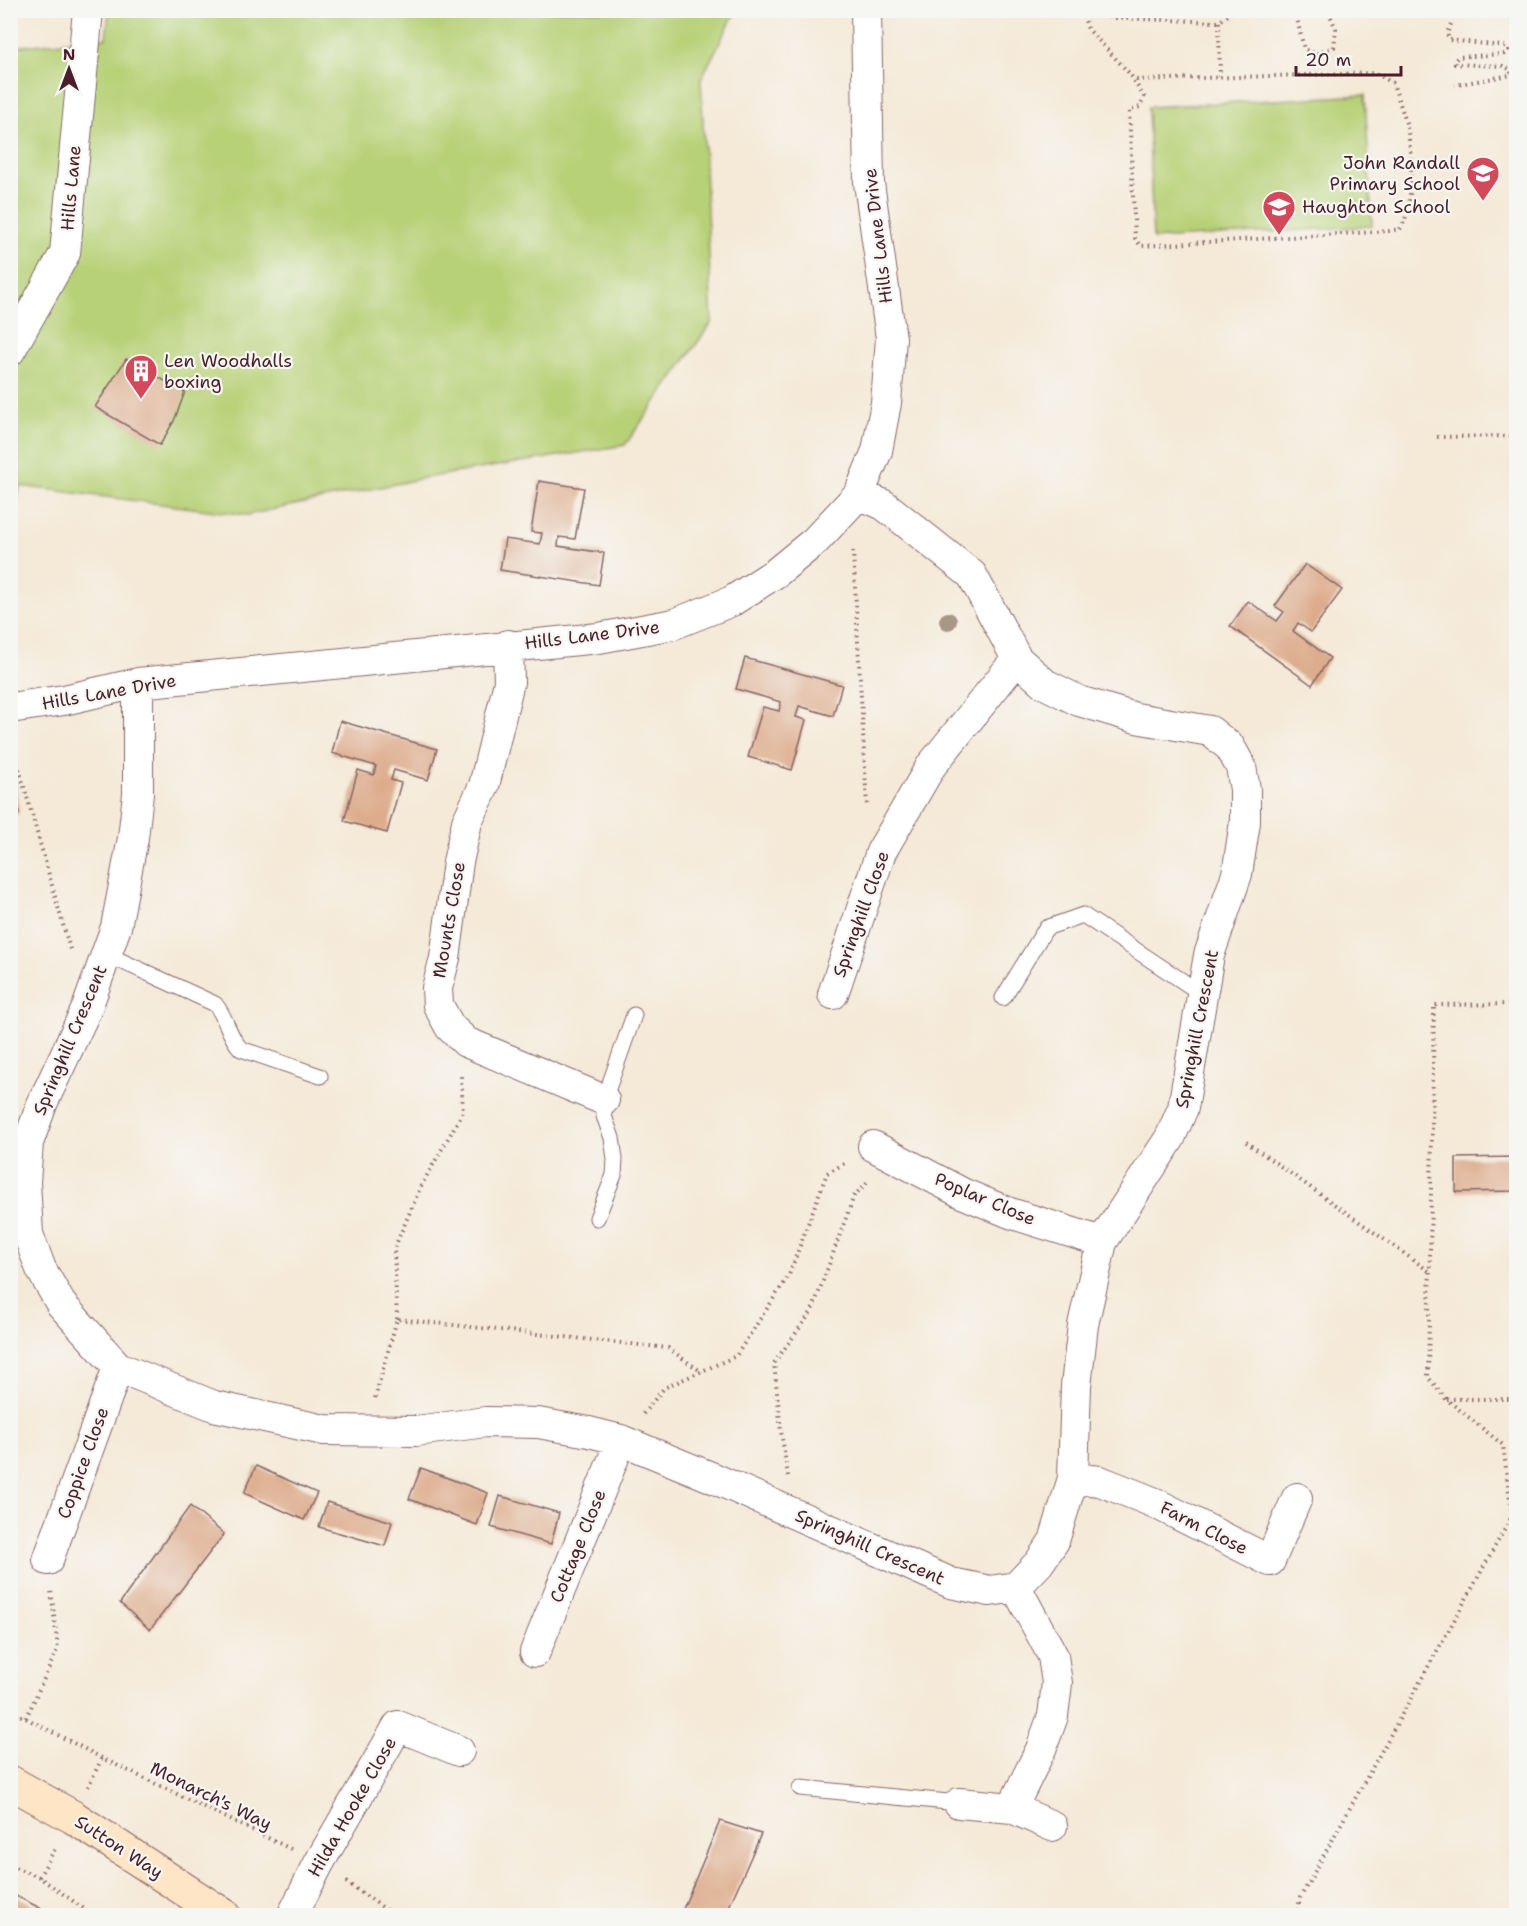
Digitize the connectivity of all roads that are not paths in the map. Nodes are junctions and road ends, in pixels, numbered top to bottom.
1 (88, 10) edge
2 (866, 10) edge
3 (10, 351) edge
4 (859, 494) junction
5 (508, 645) junction
6 (1017, 659) junction
7 (138, 683) junction
8 (10, 708) edge
9 (106, 954) junction
10 (833, 994) dead end
11 (1202, 994) junction
12 (1003, 998) dead end
13 (634, 1015) dead end
14 (320, 1076) dead end
15 (604, 1100) junction
16 (873, 1146) road end
17 (597, 1218) dead end
18 (1102, 1242) junction
19 (118, 1367) junction
20 (621, 1440) junction
21 (1073, 1478) junction
22 (1297, 1498) dead end
23 (48, 1560) road end
24 (1016, 1587) junction
25 (535, 1652) dead end
26 (459, 1751) dead end
27 (10, 1782) edge
28 (800, 1788) dead end
29 (959, 1803) joint
30 (1012, 1808) junction
31 (1052, 1826) dead end
32 (225, 1916) edge
33 (292, 1916) edge

1 - 3 street, Hills Lane
2 - 4 street, Hills Lane Drive
4 - 5 street, Hills Lane Drive
4 - 6 street, Springhill Crescent
5 - 7 street, Hills Lane Drive
5 - 15 street, Mounts Close
6 - 10 street, Springhill Close
6 - 11 street, Springhill Crescent
7 - 8 street, Hills Lane Drive
7 - 9 street, Springhill Crescent
9 - 14 lane
9 - 19 street, Springhill Crescent
11 - 12 lane
11 - 18 street, Springhill Crescent
13 - 15 lane
15 - 17 lane
16 - 18 street, Poplar Close
18 - 21 street, Springhill Crescent
19 - 20 street, Springhill Crescent
19 - 23 street, Coppice Close
20 - 24 street, Springhill Crescent
20 - 25 street, Cottage Close
21 - 22 street, Farm Close
21 - 24 street, Springhill Crescent
24 - 30 street
26 - 33 street, Hilda Hooke Close
27 - 32 street, Sutton Way
28 - 29 lane
29 - 30 street
30 - 31 street

